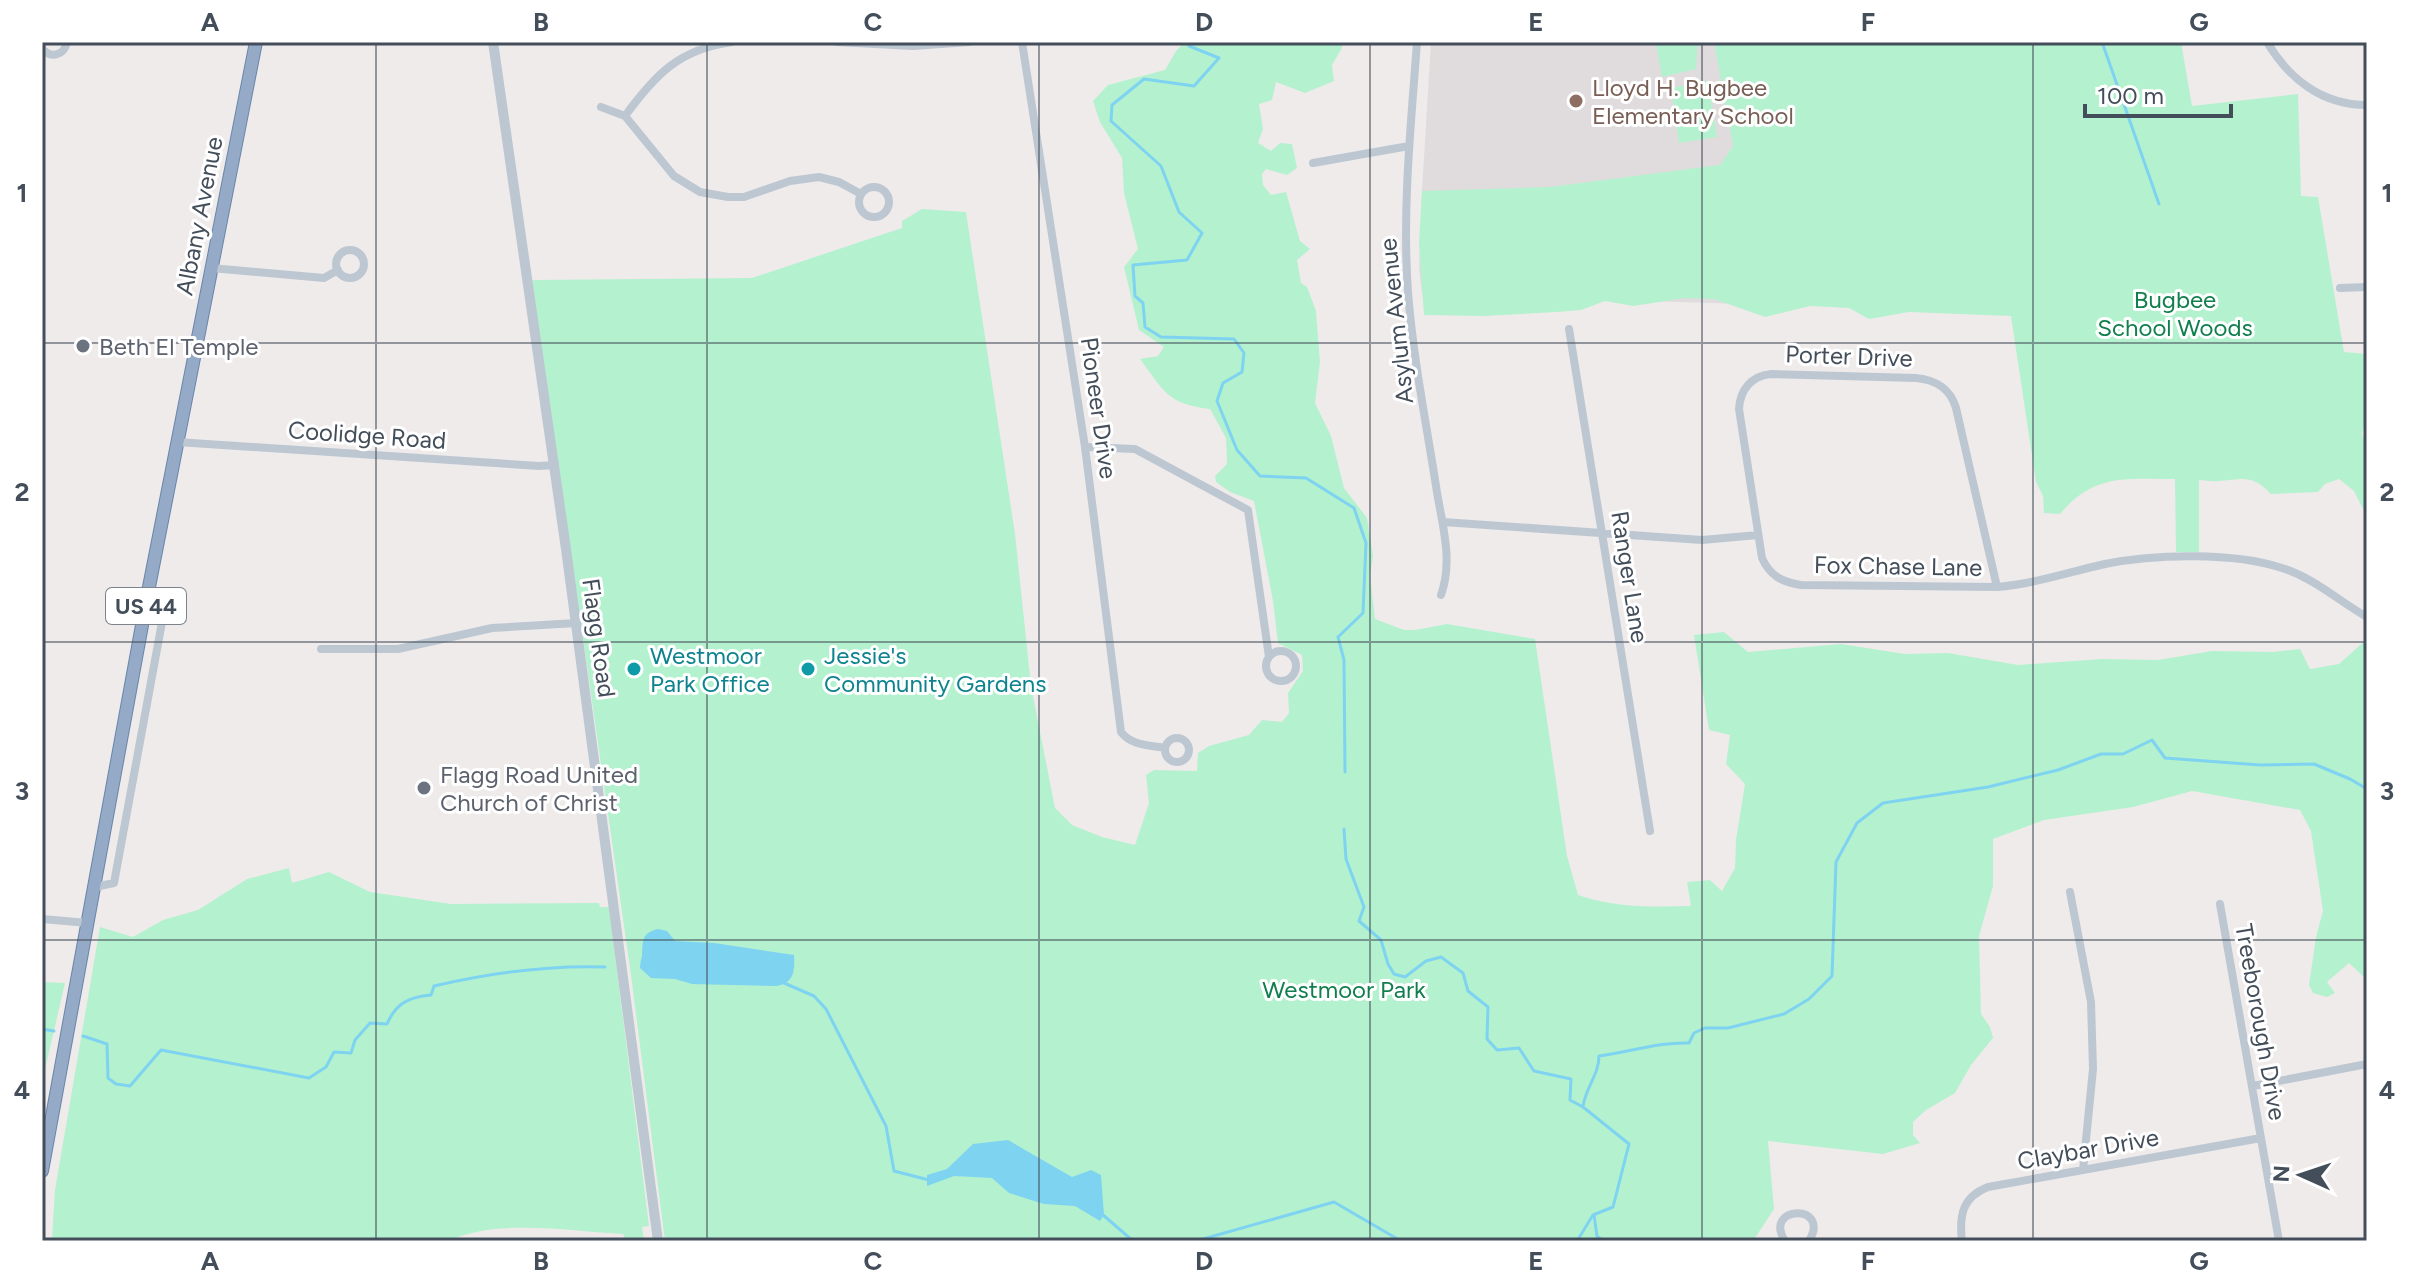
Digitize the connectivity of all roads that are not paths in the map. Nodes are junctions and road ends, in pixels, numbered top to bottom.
1 (67, 42) edge
2 (256, 42) edge
3 (493, 42) edge
4 (732, 42) edge
5 (837, 42) edge
6 (969, 42) edge
7 (1022, 42) edge
8 (1417, 42) edge
9 (2267, 42) edge
10 (42, 48) edge
11 (2367, 105) edge
12 (601, 107) dead end
13 (625, 116) junction
14 (1409, 146) junction
15 (1313, 163) dead end
16 (861, 194) dead end
17 (211, 268) junction
18 (338, 270) dead end
19 (2367, 287) edge
20 (2340, 288) dead end
21 (1569, 329) dead end
22 (177, 442) junction
23 (1085, 447) junction
24 (555, 465) junction
25 (1443, 522) junction
26 (1602, 532) junction
27 (1758, 535) junction
28 (149, 587) junction
29 (1997, 587) junction
30 (1441, 595) dead end
31 (2367, 617) edge
32 (577, 623) junction
33 (321, 649) dead end
34 (1269, 657) dead end
35 (1165, 748) dead end
36 (1650, 831) dead end
37 (95, 887) junction
38 (2070, 892) dead end
39 (2220, 904) dead end
40 (42, 919) edge
41 (88, 923) junction
42 (2367, 1064) edge
43 (2253, 1086) junction
44 (2261, 1138) junction
45 (2083, 1170) junction
46 (42, 1171) edge
47 (658, 1241) edge
48 (1785, 1241) edge
49 (1809, 1241) edge
50 (1962, 1241) edge
51 (2279, 1241) edge

1 - 10 street
2 - 17 highway, Albany Avenue / US 44
3 - 24 street, Flagg Road
4 - 13 street
5 - 6 street
7 - 23 street, Pioneer Drive
8 - 14 street, Asylum Avenue
9 - 11 street
12 - 13 street
13 - 16 street
14 - 15 street
14 - 25 street, Asylum Avenue
17 - 18 street
17 - 22 highway, Albany Avenue / US 44
19 - 20 street
21 - 26 street, Ranger Lane
22 - 24 street, Coolidge Road
22 - 28 highway, Albany Avenue / US 44
23 - 34 street
23 - 35 street, Pioneer Drive
24 - 32 street, Flagg Road
25 - 26 street
25 - 30 street, Asylum Avenue
26 - 27 street
26 - 36 street, Ranger Lane
27 - 29 street, Fox Chase Lane
27 - 29 street, Porter Drive
28 - 37 highway, Albany Avenue / US 44
28 - 37 street
29 - 31 street, Fox Chase Lane
32 - 33 street
32 - 47 street, Flagg Road
37 - 41 highway, Albany Avenue / US 44
38 - 45 street
39 - 43 street, Treeborough Drive
40 - 41 street
41 - 46 highway, Albany Avenue / US 44
42 - 43 street
43 - 44 street, Treeborough Drive
44 - 45 street, Claybar Drive
44 - 51 street, Treeborough Drive
45 - 50 street, Claybar Drive
48 - 49 street

